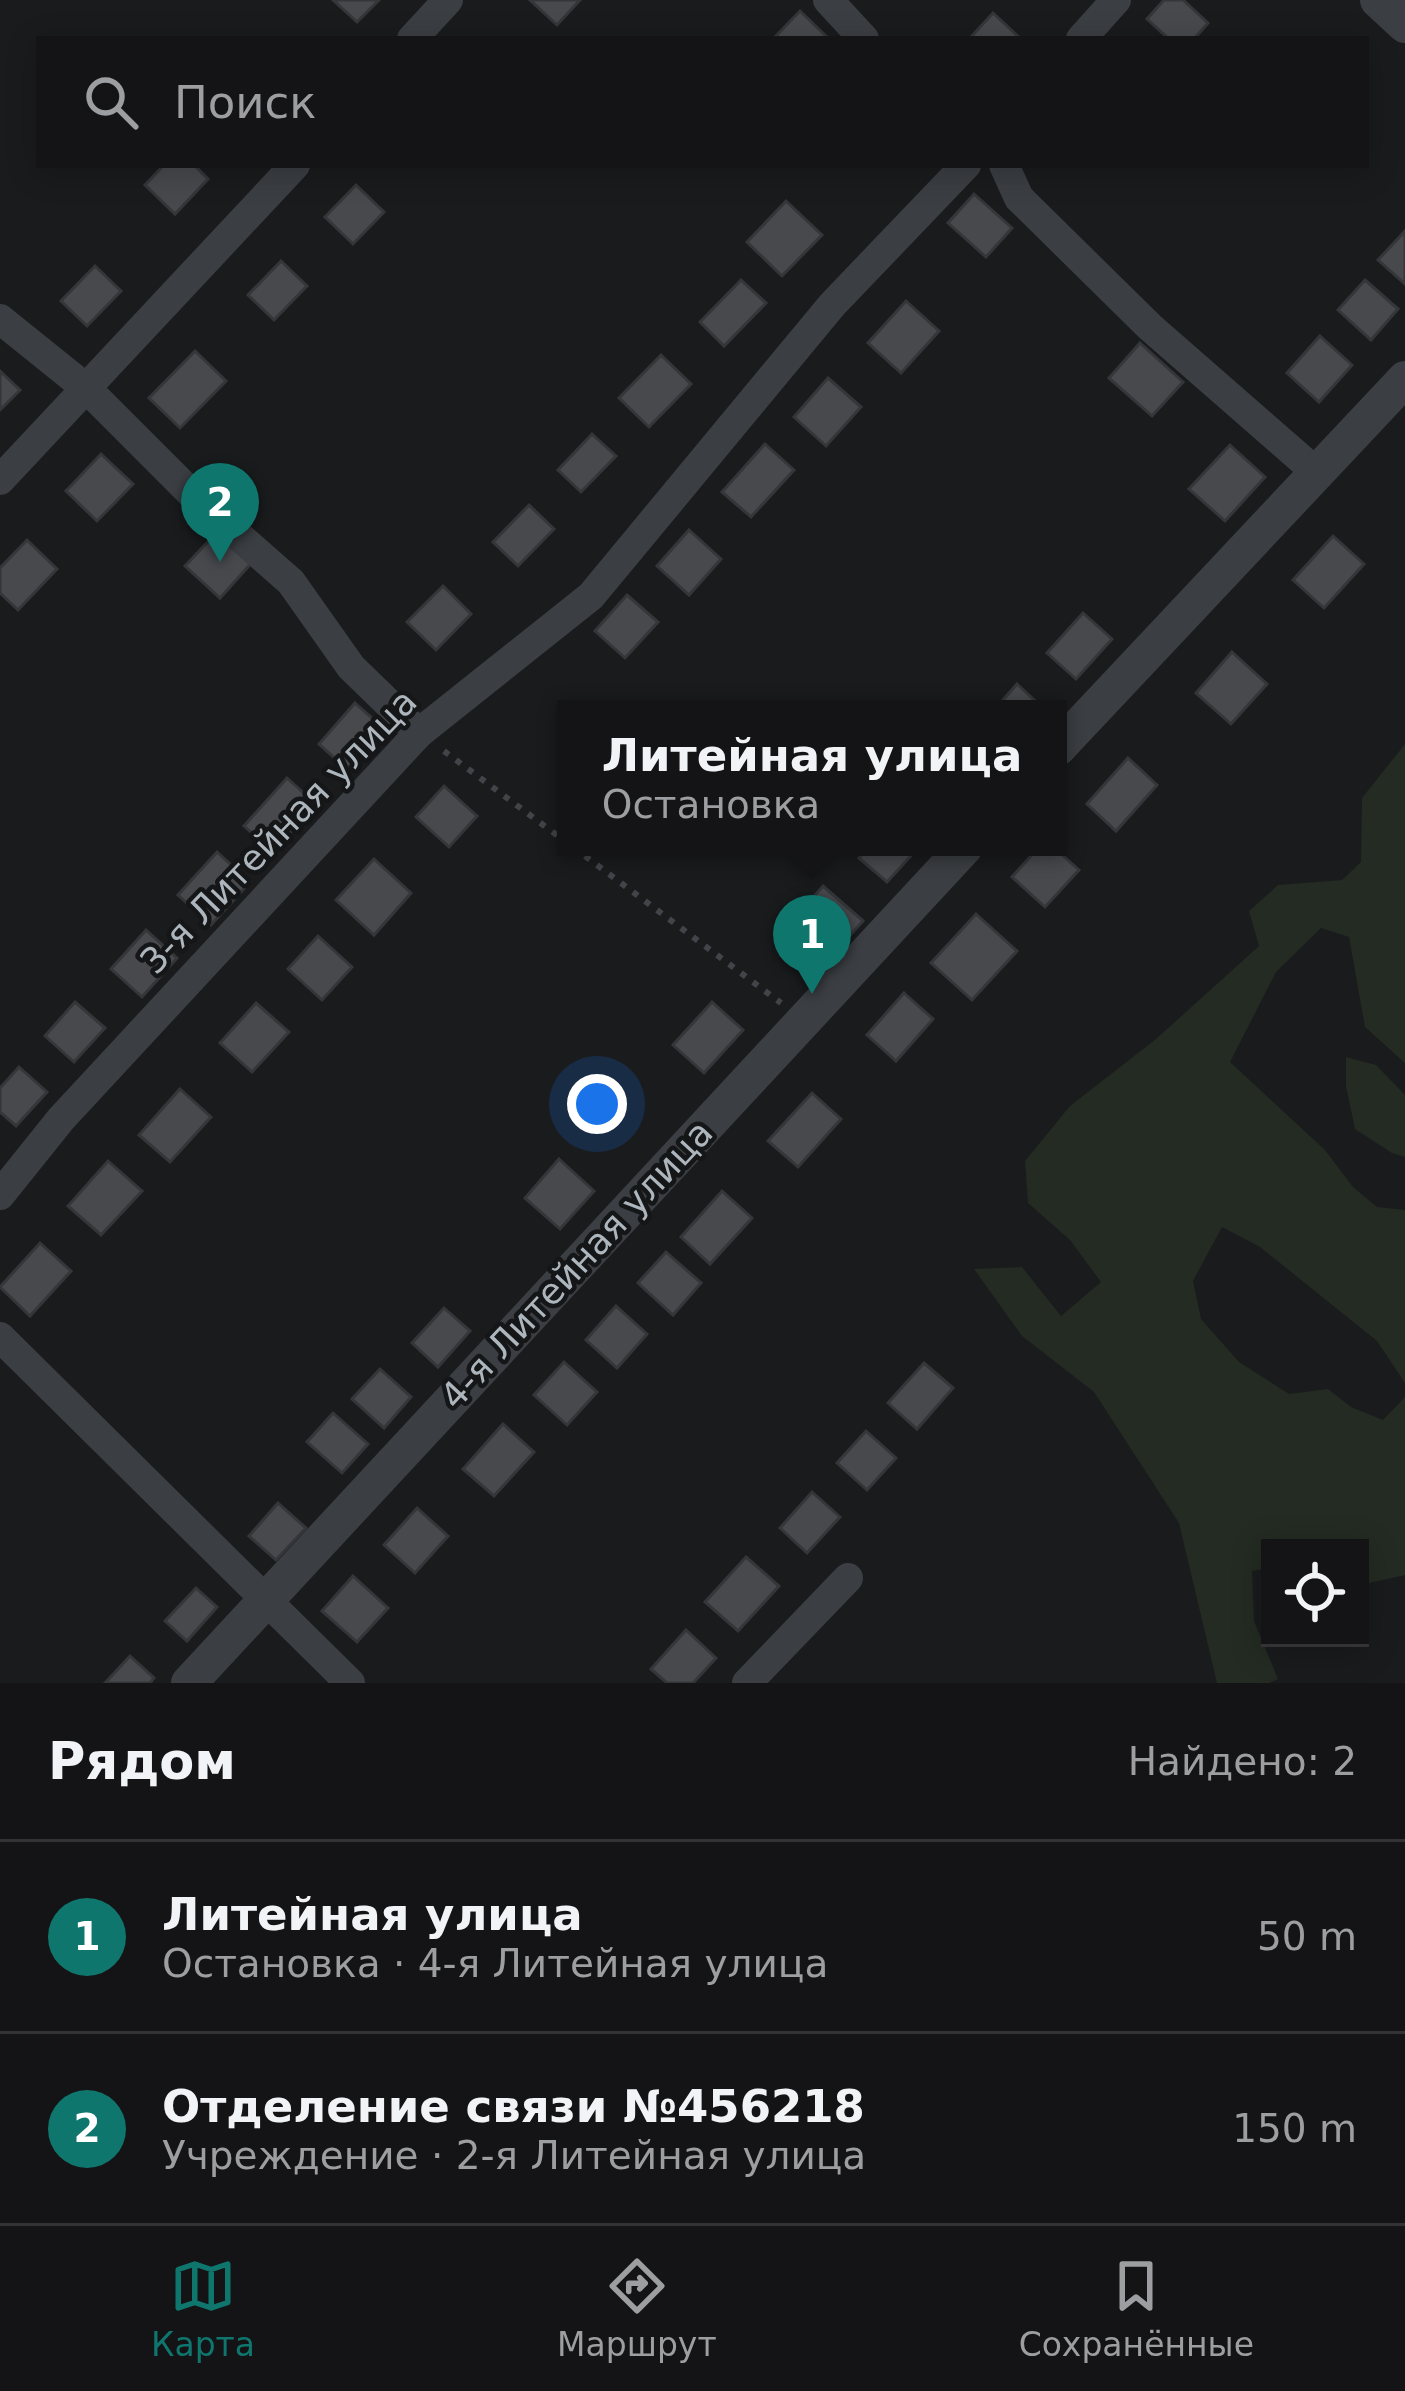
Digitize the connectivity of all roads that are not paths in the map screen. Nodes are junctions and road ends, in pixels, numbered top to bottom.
1 (448, 0) edge
2 (828, 0) edge
3 (1116, 0) edge
4 (1378, 0) edge
5 (1405, 26) edge
6 (415, 36) edge
7 (861, 36) edge
8 (1084, 36) edge
9 (292, 168) edge
10 (963, 168) edge
11 (1005, 168) edge
12 (0, 319) edge
13 (1405, 379) edge
14 (87, 389) junction
15 (1316, 472) junction
16 (0, 480) edge
17 (419, 733) junction
18 (1067, 738) edge
19 (957, 856) edge
20 (0, 1195) edge
21 (0, 1337) edge
22 (848, 1578) dead end
23 (267, 1598) junction
24 (189, 1683) edge
25 (350, 1683) edge
26 (747, 1683) edge

1 - 6 street
2 - 7 street
3 - 8 street
4 - 5 street
9 - 14 street
10 - 17 street, 3-я Литейная улица
11 - 15 street
12 - 14 street
13 - 15 street
14 - 16 street
14 - 17 street
15 - 18 street
17 - 20 street, 3-я Литейная улица
19 - 23 street, 4-я Литейная улица
21 - 23 street
22 - 26 street
23 - 24 street, 4-я Литейная улица
23 - 25 street

